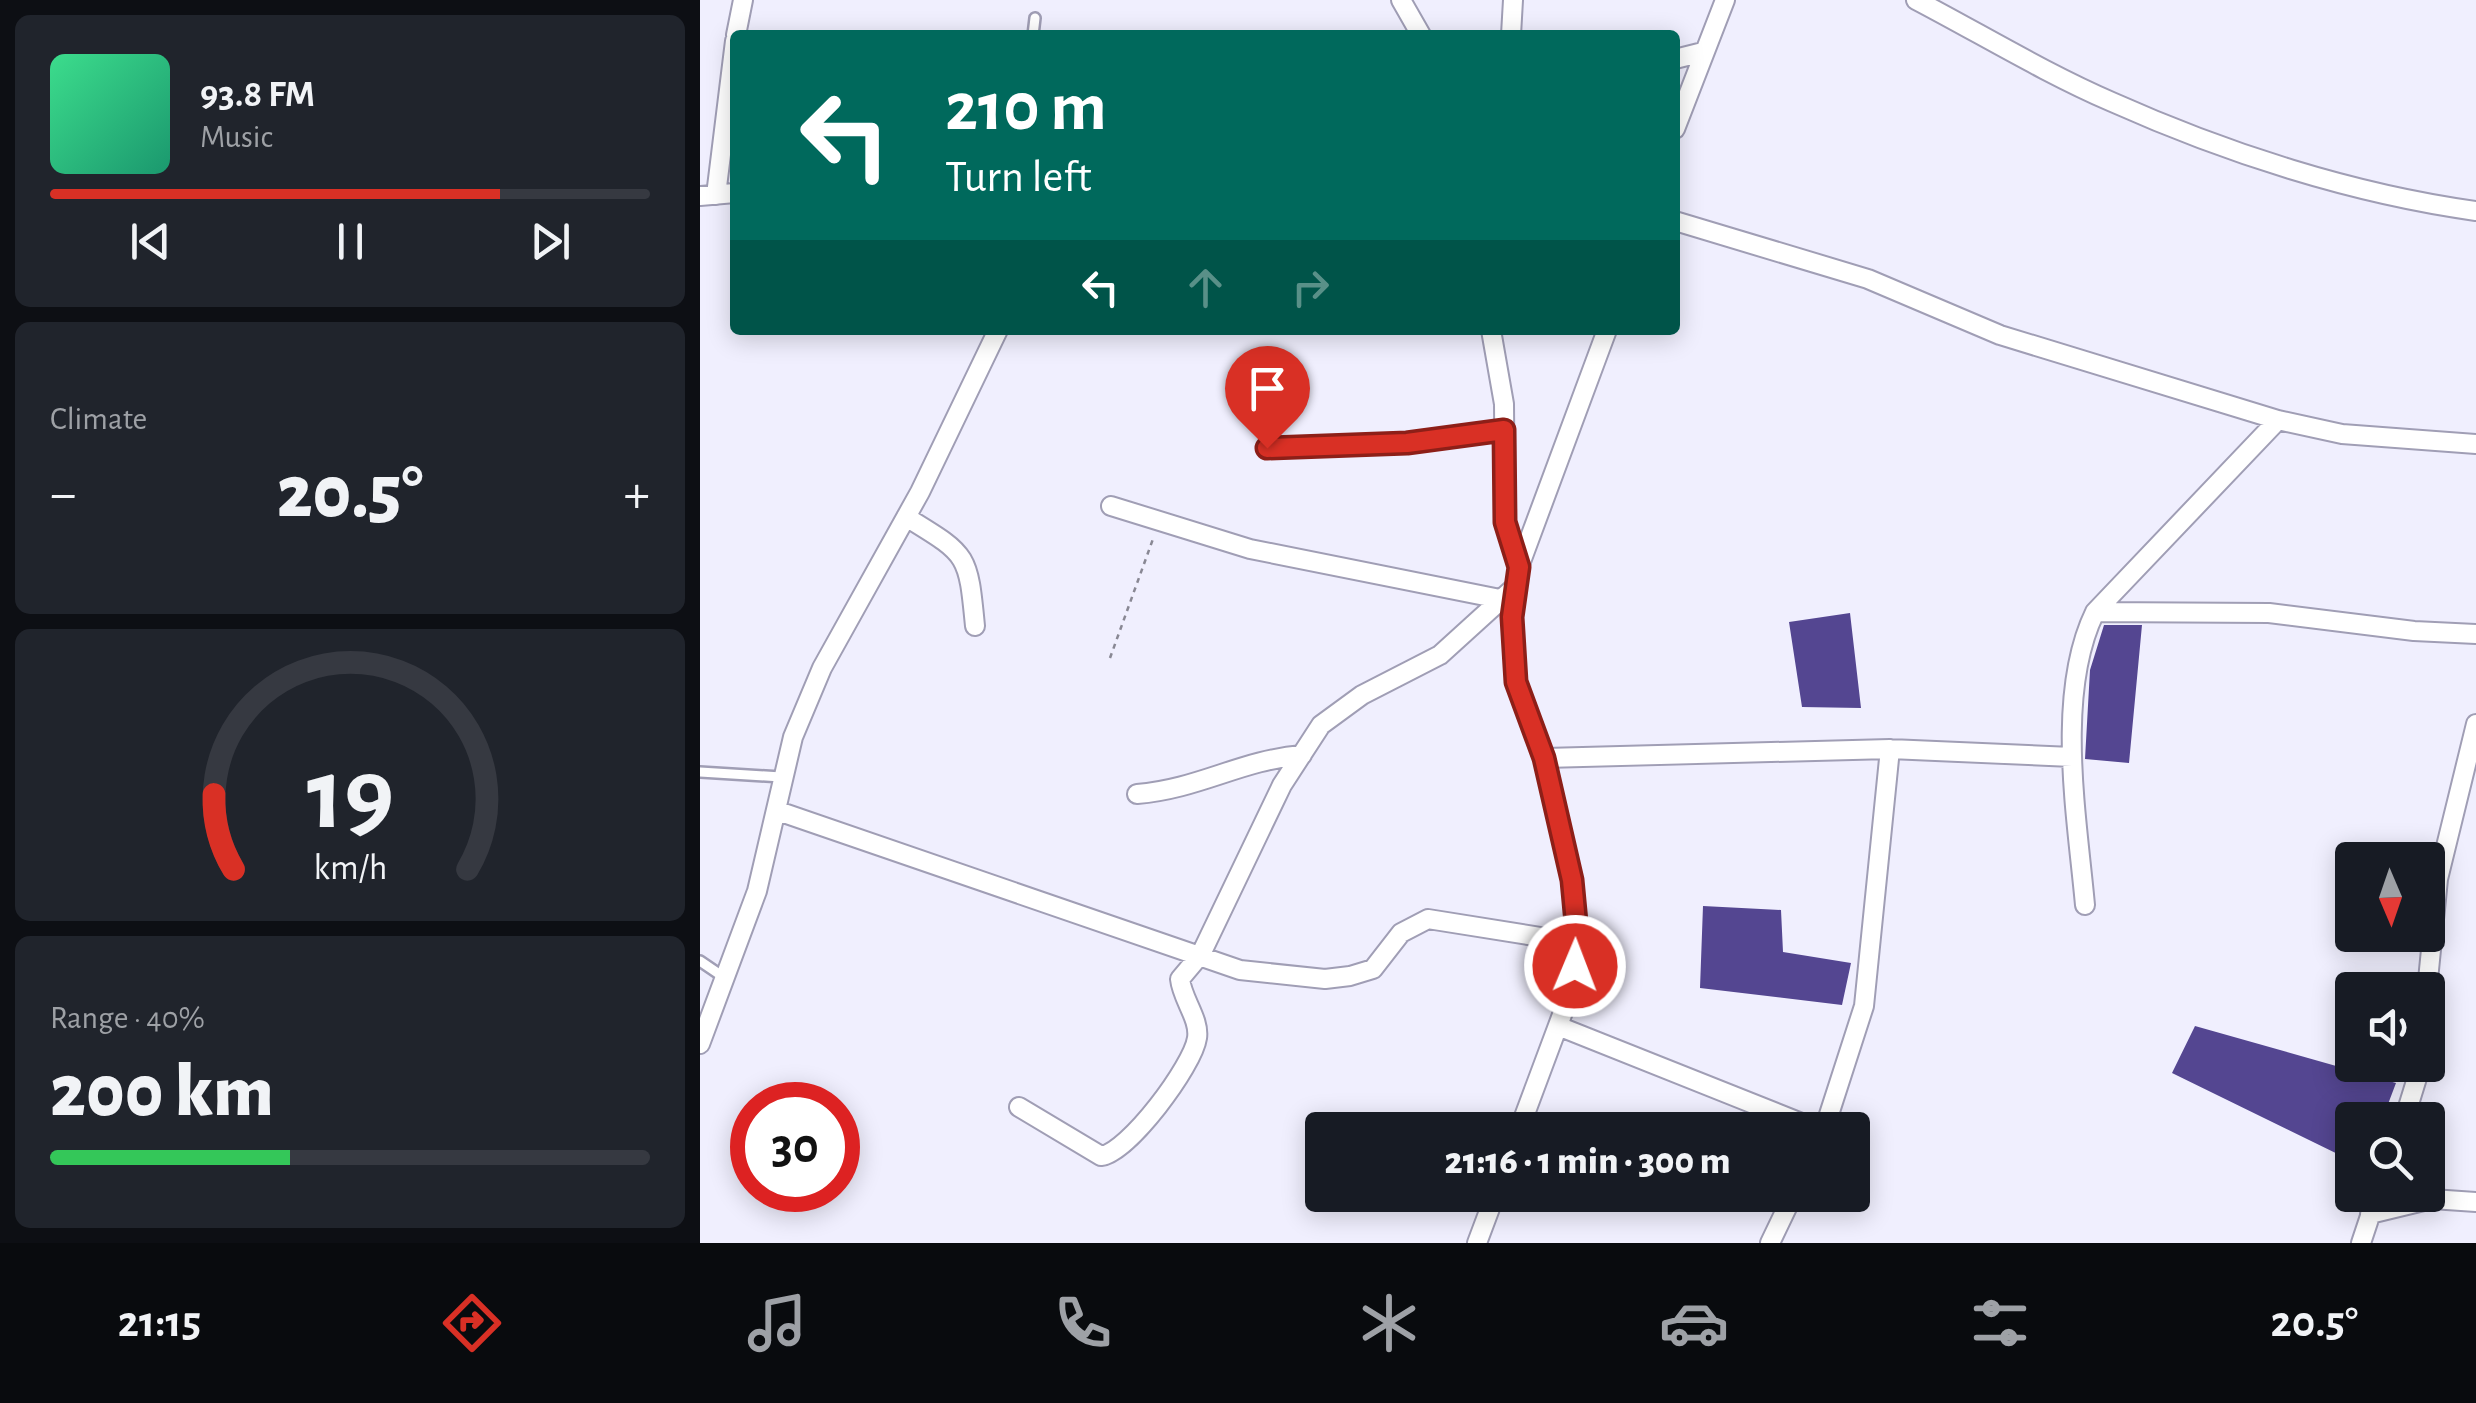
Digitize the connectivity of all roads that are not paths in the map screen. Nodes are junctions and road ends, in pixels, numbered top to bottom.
1 (743, 0) edge
2 (1400, 0) edge
3 (1513, 0) edge
4 (1724, 0) edge
5 (1916, 0) edge
6 (1035, 18) dead end
7 (737, 30) edge
8 (1034, 30) edge
9 (1418, 30) edge
10 (1510, 30) edge
11 (1702, 52) junction
12 (1680, 58) edge
13 (730, 88) edge
14 (1680, 115) edge
15 (717, 195) edge
16 (2476, 211) edge
17 (1680, 223) edge
18 (996, 335) edge
19 (1492, 335) edge
20 (1605, 335) edge
21 (2278, 420) junction
22 (1504, 430) junction
23 (2476, 444) edge
24 (1267, 448) dead end
25 (1112, 506) dead end
26 (906, 517) junction
27 (1518, 577) junction
28 (1500, 599) junction
29 (2095, 612) junction
30 (975, 626) dead end
31 (2476, 634) edge
32 (2476, 724) edge
33 (1890, 749) junction
34 (1302, 755) junction
35 (2072, 757) junction
36 (1544, 758) junction
37 (700, 772) edge
38 (780, 777) junction
39 (1137, 794) dead end
40 (778, 811) junction
41 (2085, 905) dead end
42 (1578, 944) junction
43 (1201, 954) junction
44 (700, 961) edge
45 (2429, 972) edge
46 (728, 980) junction
47 (1558, 1026) junction
48 (700, 1044) edge
49 (1018, 1107) dead end
50 (1526, 1112) edge
51 (1776, 1112) edge
52 (1828, 1112) edge
53 (2476, 1202) edge
54 (1489, 1212) edge
55 (1785, 1212) edge
56 (2370, 1214) joint
57 (1477, 1243) edge
58 (1770, 1243) edge
59 (2362, 1243) edge

1 - 7 street
2 - 9 street
3 - 10 street
4 - 11 street
5 - 16 street
6 - 8 lane
11 - 12 street
11 - 14 street
13 - 15 street
17 - 21 street
18 - 26 street
19 - 22 street
20 - 27 street
21 - 23 street
21 - 29 street
22 - 24 street
22 - 27 street
25 - 28 street
26 - 30 street
26 - 38 street
27 - 28 street
27 - 36 street
28 - 34 street
29 - 31 street
29 - 35 street
32 - 45 street
33 - 35 street
33 - 36 street
33 - 52 street
34 - 39 street
34 - 43 street
35 - 41 street
36 - 42 street
37 - 38 lane
38 - 40 street
40 - 43 street
40 - 46 street
42 - 43 street
42 - 47 street
43 - 49 street
44 - 46 lane
46 - 48 street
47 - 50 street
47 - 51 street
53 - 56 street
54 - 57 street
55 - 58 street
56 - 59 street

